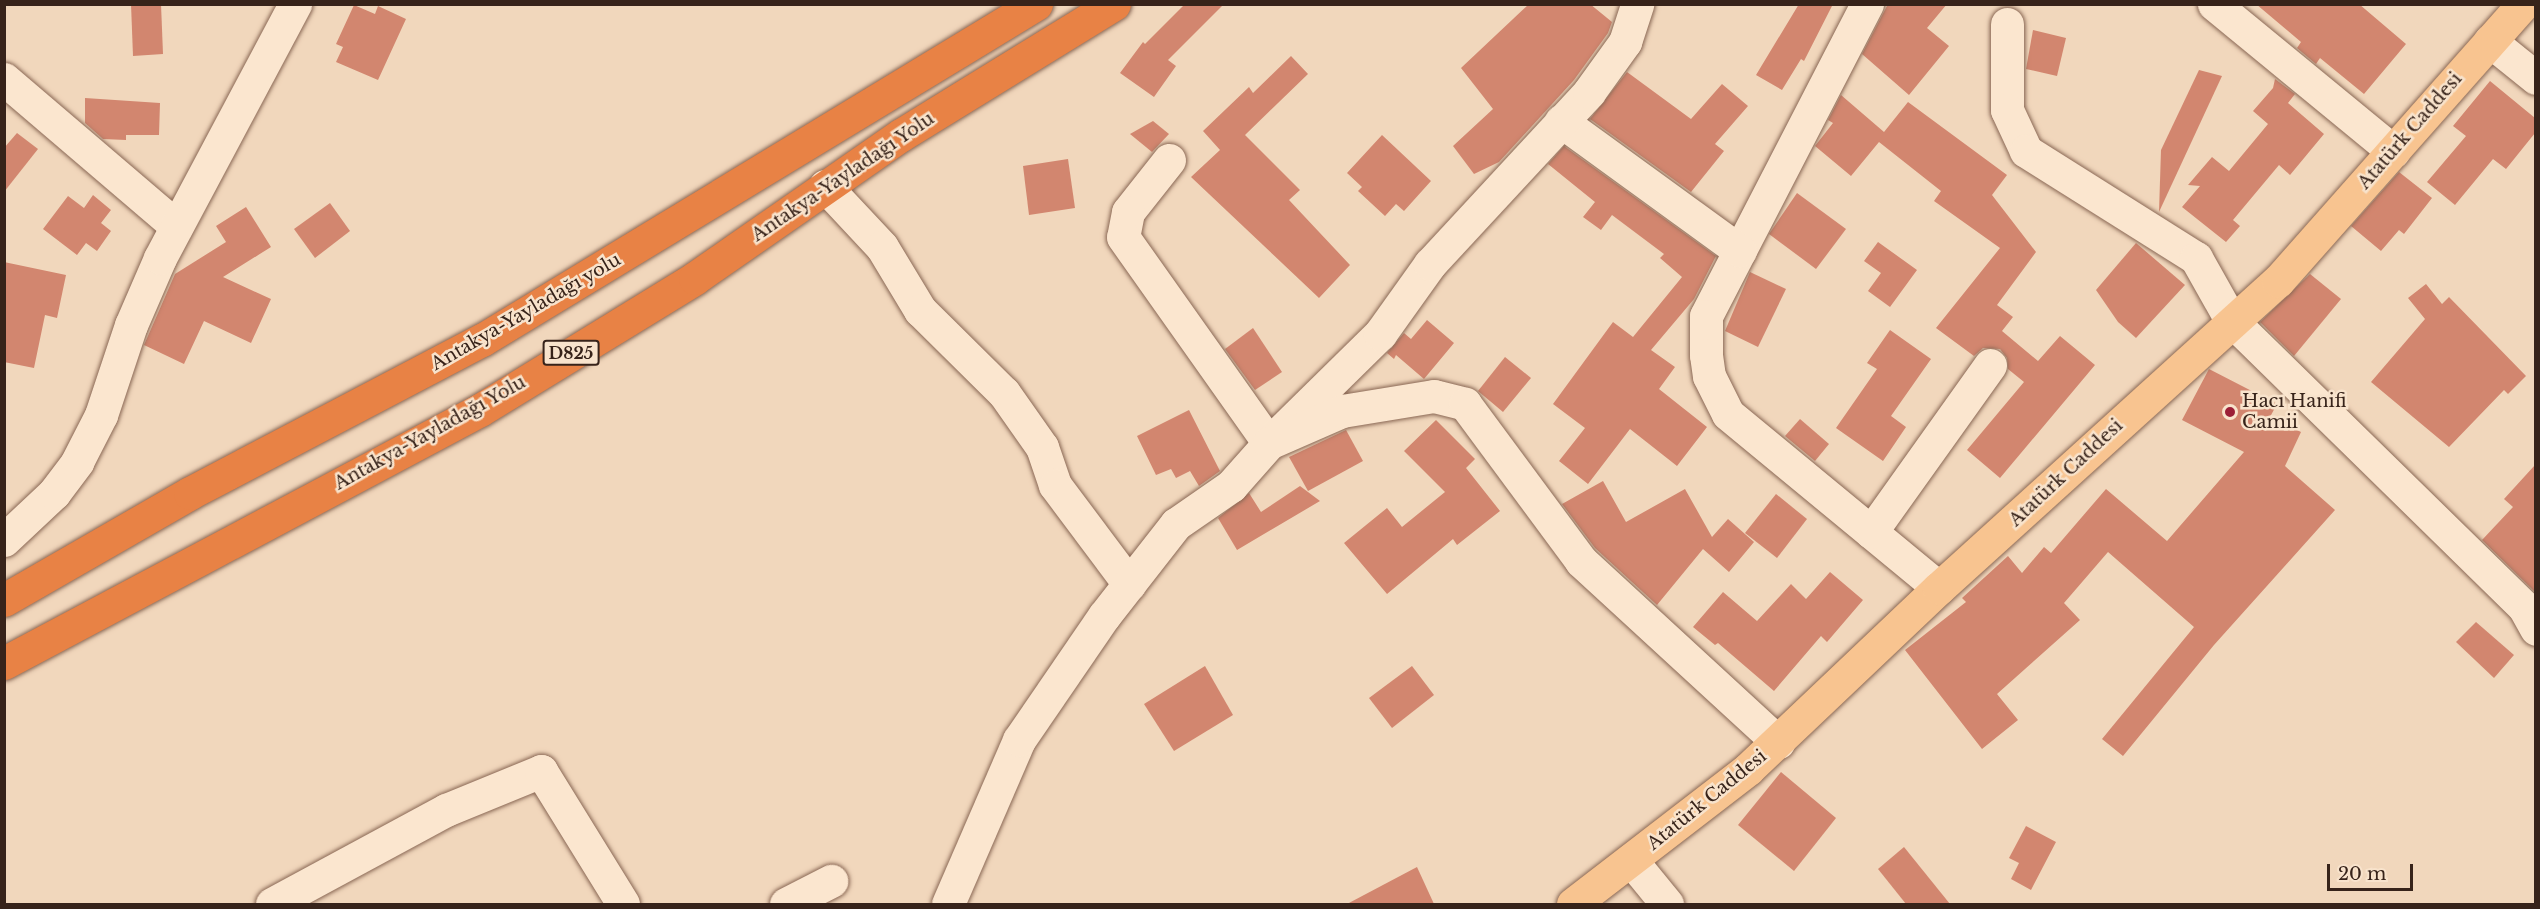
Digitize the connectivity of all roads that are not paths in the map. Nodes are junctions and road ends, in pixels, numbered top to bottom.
1 (295, 4) edge
2 (1036, 4) edge
3 (1113, 4) edge
4 (1637, 4) edge
5 (1867, 4) edge
6 (2214, 4) edge
7 (2523, 4) edge
8 (2007, 24) dead end
9 (2490, 41) junction
10 (2535, 78) edge
11 (4, 79) edge
12 (1561, 121) junction
13 (2393, 151) junction
14 (1169, 160) dead end
15 (825, 186) junction
16 (176, 226) junction
17 (1740, 251) junction
18 (2231, 320) junction
19 (1990, 365) dead end
20 (1269, 443) junction
21 (1871, 532) junction
22 (4, 540) edge
23 (1129, 584) junction
24 (1939, 588) junction
25 (4, 600) edge
26 (2535, 629) edge
27 (4, 663) edge
28 (1778, 742) junction
29 (1631, 860) junction
30 (831, 881) dead end
31 (272, 904) edge
32 (623, 904) edge
33 (786, 904) edge
34 (948, 904) edge
35 (1573, 904) edge
36 (1667, 904) edge

1 - 16 street
2 - 25 highway, Antakya-Yayladağı yolu
3 - 15 highway, Antakya-Yayladağı Yolu / D825
4 - 12 street
5 - 17 street
6 - 13 street
7 - 9 main road, Atatürk Caddesi
8 - 18 street
9 - 10 street
9 - 13 main road, Atatürk Caddesi
11 - 16 street
12 - 17 street
12 - 20 street
13 - 18 main road, Atatürk Caddesi
14 - 20 street
15 - 23 street
15 - 27 highway, Antakya-Yayladağı Yolu / D825
16 - 22 street
17 - 21 street
18 - 24 main road, Atatürk Caddesi
18 - 26 street
19 - 21 street
20 - 23 street
20 - 28 street
21 - 24 street
23 - 34 street
24 - 28 main road, Atatürk Caddesi
28 - 29 main road, Atatürk Caddesi
29 - 35 main road, Atatürk Caddesi
29 - 36 street
30 - 33 street
31 - 32 street

